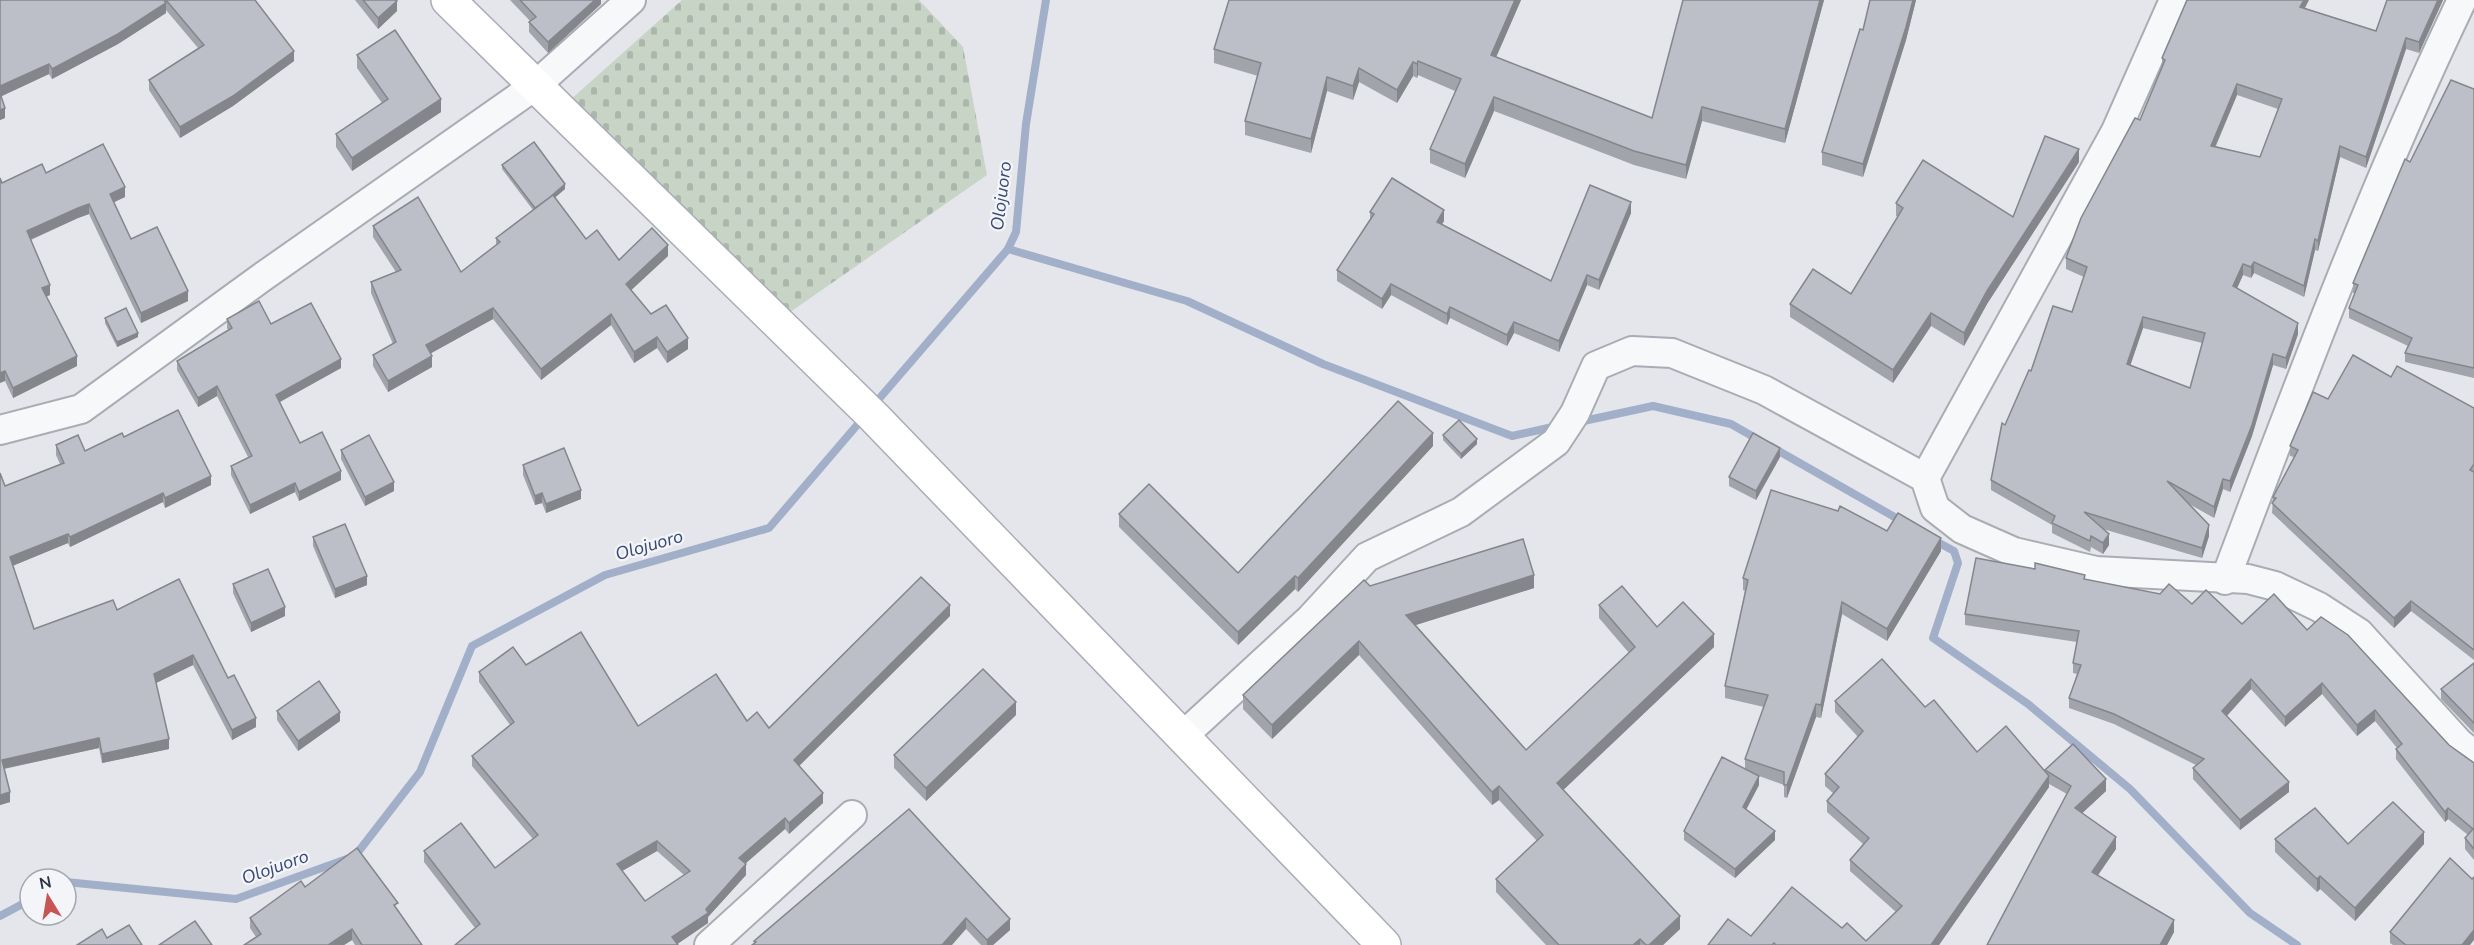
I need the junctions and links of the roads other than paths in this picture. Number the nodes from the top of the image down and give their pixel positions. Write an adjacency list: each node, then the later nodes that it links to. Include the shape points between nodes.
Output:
1 (448, 0): 5 (street)
2 (631, 0): 5 (street)
3 (2174, 0): 7 (street, via 2116,131)
4 (2462, 0): 8 (street, via 2386,169)
5 (536, 86): 6 (street, via 81,409); 9 (street, via 874,417)
6 (0, 430)
7 (1925, 478): 8 (street, via 1935,508 1962,529 2014,552 2096,571); 9 (street, via 1764,390 1672,353 1632,351 1596,366 1575,413 1556,442 1461,512 1367,557 1310,619)
8 (2225, 580): 10 (street, via 2248,579 2275,586 2319,607 2359,633)
9 (1184, 735): 13 (street)
10 (2474, 755)
11 (852, 814): 12 (street)
12 (709, 945)
13 (1384, 945)

